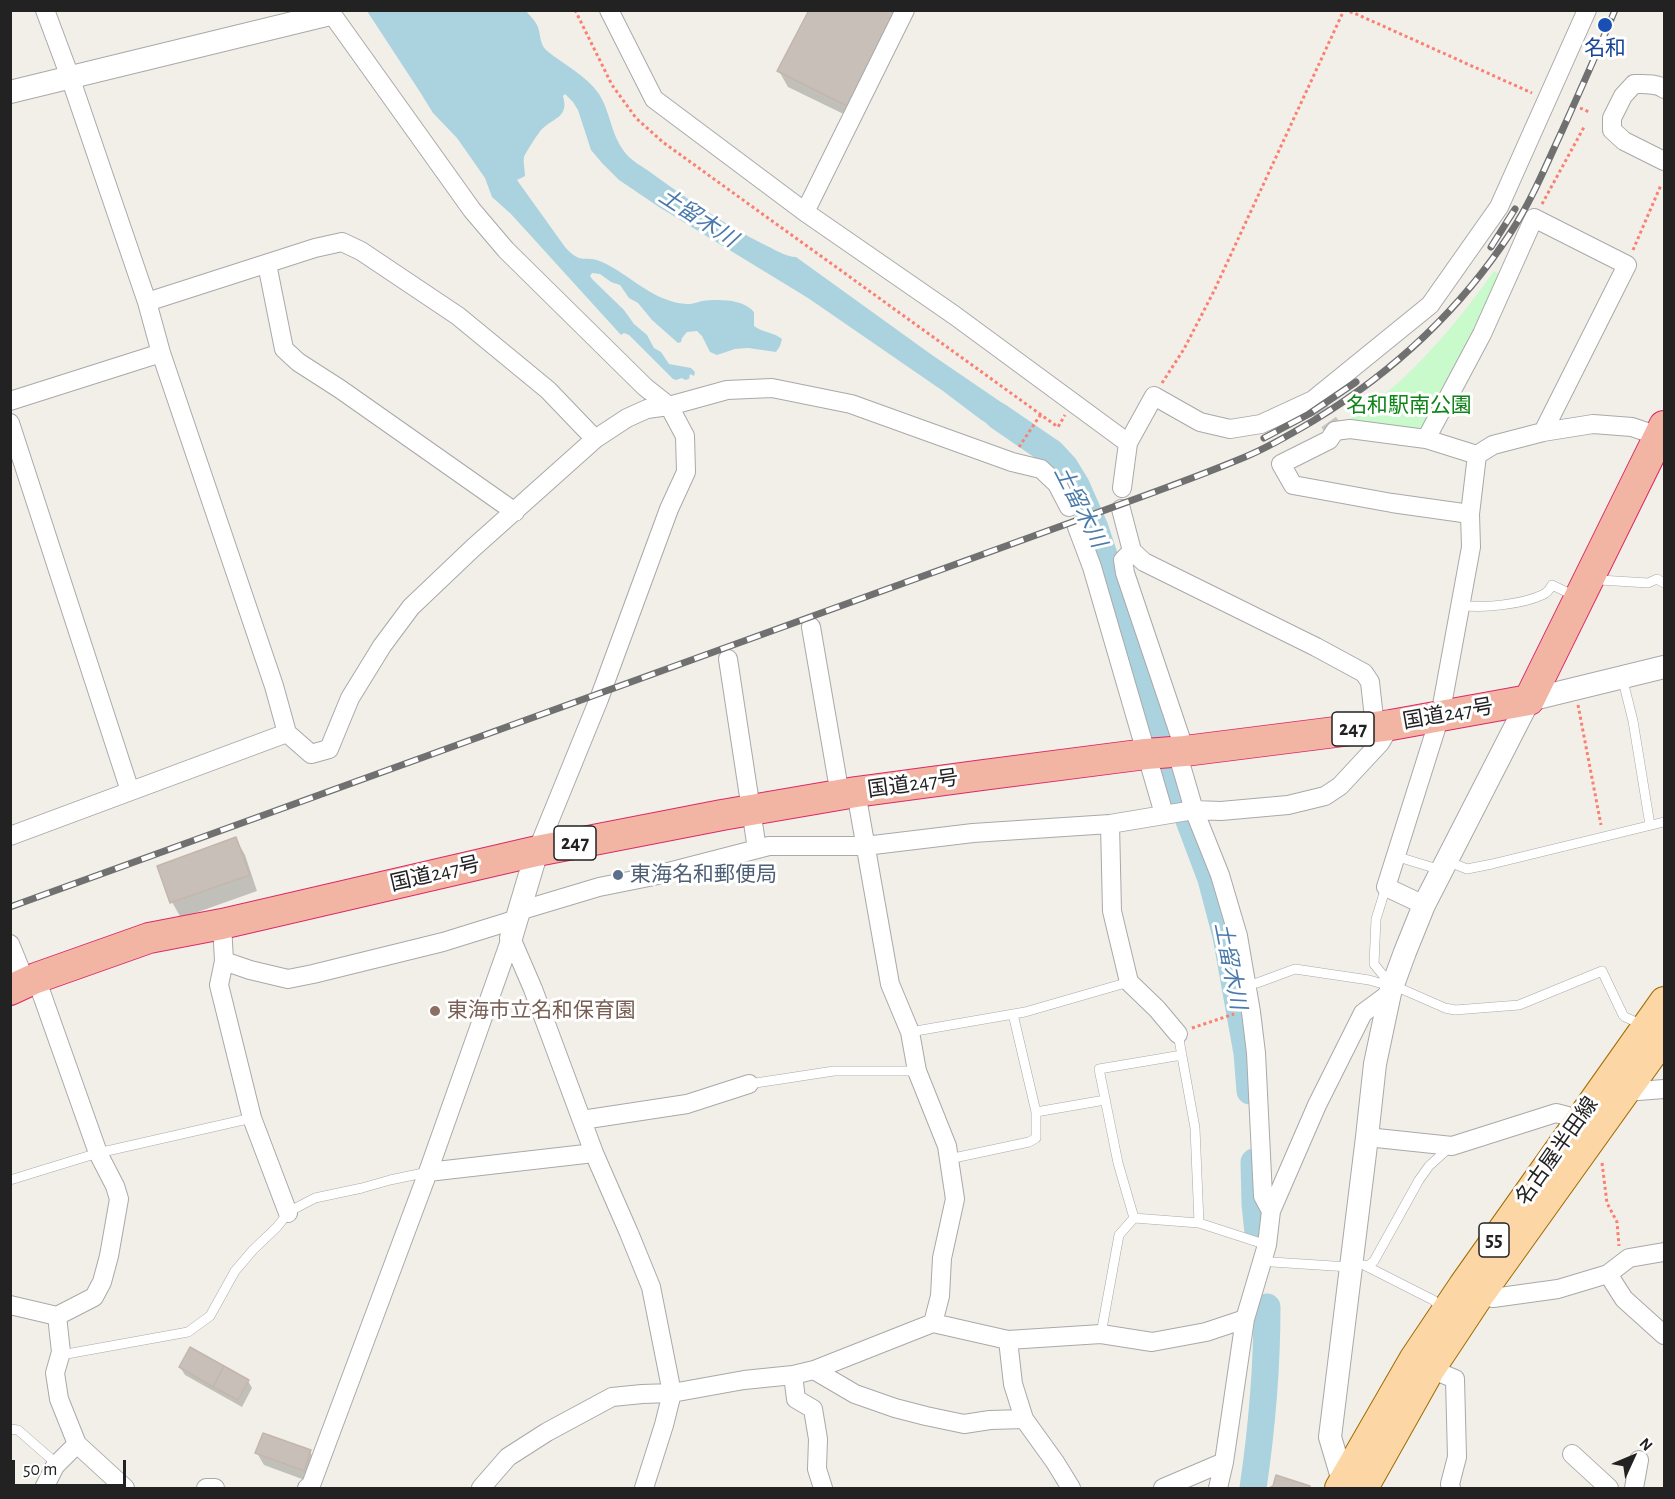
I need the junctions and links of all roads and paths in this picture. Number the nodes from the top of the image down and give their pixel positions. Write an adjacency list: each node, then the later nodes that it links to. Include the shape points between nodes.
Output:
1 (45, 10): 8 (street)
2 (575, 10): 26 (path, via 612,85 636,118 664,143)
3 (609, 10): 17 (street, via 654,99)
4 (906, 10): 17 (street)
5 (1344, 10): 11 (path); 23 (path, via 1214,291)
6 (1587, 10): 11 (street)
7 (329, 12): 8 (street); 25 (street, via 472,210 506,250)
8 (70, 76): 10 (street); 21 (street)
9 (1665, 89): 15 (street, via 1634,84 1611,118 1612,129 1624,141)
10 (10, 92)
11 (1548, 100): 23 (street, via 1499,207 1430,304 1313,400 1261,424 1230,429 1200,422)
12 (1580, 108): 13 (path)
13 (1588, 112)
14 (1584, 127): 18 (path)
15 (1665, 161)
16 (1661, 185): 20 (path)
17 (805, 212): 33 (street)
18 (1534, 218): 20 (street); 32 (street, via 1482,334)
19 (267, 264): 21 (street); 31 (street, via 342,242 361,251 458,316 548,390); 39 (street, via 284,350)
20 (1627, 265): 29 (street)
21 (147, 302): 22 (street)
22 (161, 353): 24 (street); 54 (street)
23 (1154, 396): 33 (street)
24 (10, 401)
25 (669, 406): 31 (street, via 647,409 627,418); 35 (street, via 728,390 772,388 851,404); 68 (street, via 685,436 686,472)
26 (1041, 414): 28 (path); 35 (path)
27 (10, 423): 56 (street)
28 (1058, 427)
29 (1543, 432): 30 (street, via 1593,424); 34 (street, via 1493,445)
30 (1663, 433): 44 (highway)
31 (596, 439): 39 (street)
32 (1426, 439): 34 (street); 40 (street, via 1350,429 1335,431 1329,440 1281,464 1293,485)
33 (1128, 443): 36 (street)
34 (1477, 455): 40 (street)
35 (1012, 462): 37 (street, via 1041,469 1057,484)
36 (1122, 488)
37 (1069, 507)
38 (1121, 509): 42 (street)
39 (515, 512): 54 (street, via 411,607 350,698 329,749 311,754)
40 (1470, 514): 45 (street, via 1471,547)
41 (1077, 527): 55 (street)
42 (1132, 551): 53 (street, via 1144,562 1364,673); 55 (street, via 1123,560 1125,573)
43 (1665, 583): 44 (lane, via 1657,579 1648,583 1600,580)
44 (1585, 586): 45 (lane, via 1552,585 1544,595 1510,604); 51 (highway)
45 (1461, 605): 52 (street)
46 (811, 627): 57 (street)
47 (728, 659): 58 (street)
48 (1665, 667): 49 (street)
49 (1622, 677): 50 (street); 63 (lane)
50 (1575, 688): 51 (street); 65 (path)
51 (1528, 700): 52 (highway, 国道247号 / 247); 70 (street)
52 (1440, 716): 53 (highway, 国道247号 / 247); 69 (street)
53 (1383, 726): 55 (highway, 国道247号 / 247); 59 (street, via 1380,743 1340,786 1325,796 1288,805)
54 (287, 733): 56 (street)
55 (1165, 752): 57 (highway, 国道247号 / 247); 59 (street); 60 (street)
56 (130, 791): 64 (street)
57 (848, 794): 58 (highway, 国道247号 / 247); 66 (street)
58 (751, 810): 67 (street); 68 (highway, 国道247号 / 247)
59 (1194, 810): 60 (street); 79 (street, via 1220,875 1238,936)
60 (1167, 814): 62 (street)
61 (1665, 822): 63 (lane)
62 (1110, 824): 66 (street, via 973,833); 77 (street, via 1112,911)
63 (1650, 825): 65 (lane)
64 (10, 836)
65 (1603, 837): 70 (lane, via 1467,869)
66 (865, 846): 67 (street); 85 (street, via 890,984)
67 (757, 849): 73 (street, via 599,887)
68 (537, 851): 73 (street); 74 (highway, 国道247号 / 247)
69 (1395, 856): 70 (lane); 71 (street)
70 (1444, 867): 72 (street)
71 (1386, 887): 72 (street); 80 (lane, via 1376,919 1374,964)
72 (1424, 905): 80 (street)
73 (516, 923): 76 (street, via 288,979); 97 (street, via 533,989); 104 (street)
74 (222, 924): 76 (street); 78 (highway, 国道247号 / 247, via 149,938)
75 (10, 944): 78 (street)
76 (224, 961): 95 (street, via 219,985)
77 (1129, 982): 82 (lane); 86 (street)
78 (24, 984): 101 (street)
79 (1246, 984): 80 (lane, via 1295,969 1369,980); 106 (street, via 1256,1053 1263,1196)
80 (1391, 990): 84 (lane, via 1404,990 1445,1008 1464,1010 1519,1005 1602,971 1623,1015); 98 (street, via 1375,1064); 106 (street, via 1363,1013 1317,1104)
81 (1665, 1001): 96 (main road, 名古屋半田線 / 55)
82 (1013, 1014): 85 (lane); 94 (lane)
83 (1231, 1014): 86 (path)
84 (1634, 1021)
85 (910, 1032): 89 (street)
86 (1178, 1034): 88 (lane)
87 (1665, 1038): 92 (main road, 名古屋半田線 / 55)
88 (1182, 1055): 93 (lane, via 1099,1069); 109 (lane, via 1195,1128)
89 (917, 1071): 90 (lane, via 834,1071); 102 (street)
90 (749, 1084): 97 (street, via 687,1104)
91 (1665, 1089): 92 (street)
92 (1625, 1092): 96 (street); 115 (main road, 名古屋半田線 / 55)
93 (1105, 1100): 94 (lane); 108 (lane)
94 (1036, 1112): 102 (lane, via 1036,1138 1029,1142)
95 (252, 1118): 101 (lane); 107 (street)
96 (1579, 1119): 99 (street, via 1556,1113); 117 (main road, 名古屋半田線 / 55)
97 (582, 1120): 100 (street)
98 (1368, 1137): 99 (street); 113 (street)
99 (1452, 1146): 113 (lane, via 1419,1180 1374,1261)
100 (594, 1153): 104 (street); 128 (street, via 651,1287)
101 (98, 1154): 105 (lane); 118 (street, via 119,1198 109,1256 94,1297)
102 (949, 1159): 120 (street, via 955,1199)
103 (1602, 1163): 112 (path, via 1607,1203 1617,1222)
104 (428, 1172): 107 (lane, via 315,1198); 142 (street)
105 (10, 1180)
106 (1271, 1211): 110 (street)
107 (288, 1213): 124 (lane, via 235,1271 210,1316 194,1329)
108 (1134, 1218): 109 (lane); 121 (lane, via 1119,1235)
109 (1199, 1223): 110 (lane)
110 (1265, 1252): 113 (lane, via 1272,1262); 119 (street)
111 (1665, 1252): 112 (street)
112 (1624, 1262): 114 (street)
113 (1357, 1266): 117 (lane, via 1433,1300); 137 (street, via 1330,1437)
114 (1608, 1274): 115 (street, via 1558,1289 1493,1298); 122 (street, via 1624,1299)
115 (1480, 1295): 125 (main road, 名古屋半田線 / 55)
116 (10, 1305): 118 (street)
117 (1446, 1310): 137 (main road, 名古屋半田線 / 55, via 1414,1358)
118 (57, 1316): 124 (street)
119 (1245, 1319): 121 (street, via 1206,1332 1152,1342); 134 (street)
120 (933, 1323): 123 (street); 126 (street)
121 (1101, 1334): 123 (street)
122 (1665, 1335)
123 (1008, 1340): 129 (street, via 1013,1384)
124 (61, 1355): 131 (street, via 55,1373 59,1399)
125 (1431, 1369): 137 (main road, 名古屋半田線 / 55); 149 (street, via 1455,1379 1457,1457)
126 (814, 1370): 127 (street); 129 (street, via 855,1394 916,1413 964,1424)
127 (793, 1375): 128 (street); 145 (street, via 796,1399 813,1409 817,1469)
128 (672, 1393): 136 (street); 143 (street, via 612,1397 508,1457)
129 (1024, 1419): 146 (street)
130 (10, 1428): 135 (lane, via 18,1430)
131 (77, 1444): 135 (street); 138 (street)
132 (1572, 1454): 150 (street)
133 (1639, 1460): 151 (street)
134 (1224, 1462): 147 (street); 148 (street)
135 (57, 1464): 139 (street)
136 (647, 1481): 144 (street)
137 (1349, 1486)
138 (121, 1487)
139 (44, 1488)
140 (206, 1488): 141 (street)
141 (216, 1488)
142 (307, 1488)
143 (481, 1488)
144 (634, 1488)
145 (823, 1488)
146 (1071, 1488)
147 (1163, 1488)
148 (1218, 1488)
149 (1451, 1488)
150 (1609, 1488)
151 (1634, 1488)

